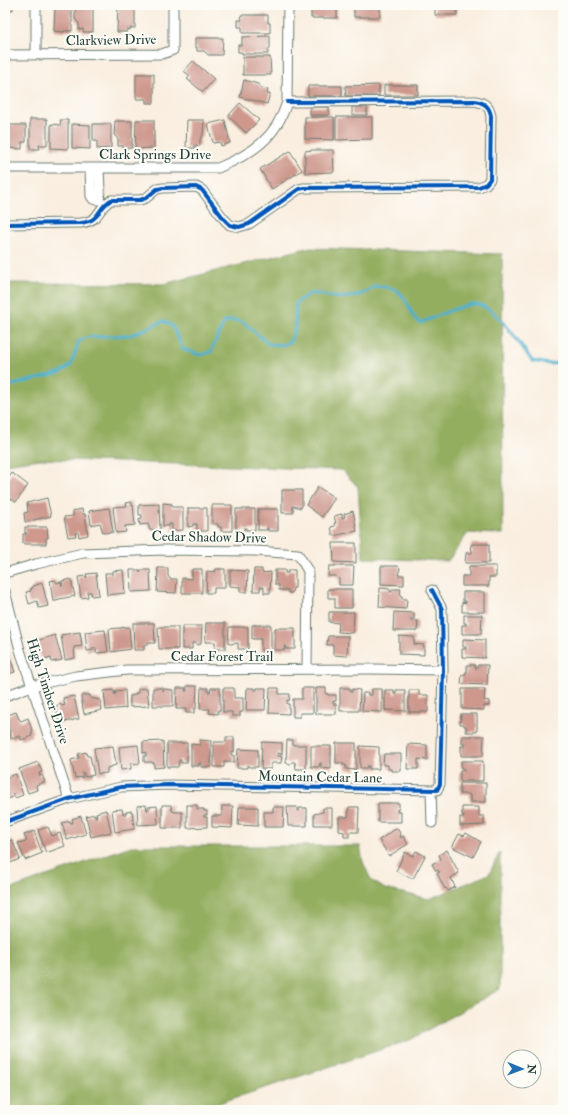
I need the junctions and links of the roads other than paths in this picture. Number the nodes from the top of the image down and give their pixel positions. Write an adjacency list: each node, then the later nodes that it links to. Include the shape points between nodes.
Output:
1 (36, 5): 4 (street)
2 (173, 5): 4 (street, Clarkview Drive, via 173,50 162,54)
3 (288, 5): 6 (street, Clark Springs Drive)
4 (36, 54): 5 (street, Clarkview Drive)
5 (5, 55)
6 (287, 102): 8 (street, Clark Springs Drive, via 284,114 260,146 218,168); 9 (street, via 484,103 490,109 491,116 490,179 479,187 304,188 249,224 239,227 230,225 202,190 196,187 157,189 140,200 110,200)
7 (5, 168): 8 (street, Clark Springs Drive)
8 (95, 168): 9 (street, via 91,196)
9 (102, 203): 10 (street, via 96,217 90,222)
10 (5, 224)
11 (5, 573): 14 (street, Cedar Shadow Drive, via 83,553 255,550 298,554 308,570)
12 (432, 590): 15 (street, via 442,609)
13 (5, 591): 16 (street, High Timber Drive)
14 (307, 669): 15 (street, Cedar Forest Trail); 16 (street, Cedar Forest Trail, via 127,670 76,676)
15 (443, 670): 18 (street, via 440,784 437,790)
16 (32, 686): 17 (street, Cedar Forest Trail); 19 (street, High Timber Drive)
17 (5, 696)
18 (430, 790): 19 (street, Mountain Cedar Lane, via 168,785 120,787); 21 (street)
19 (69, 799): 20 (street, Mountain Cedar Lane)
20 (5, 822)
21 (432, 823)

